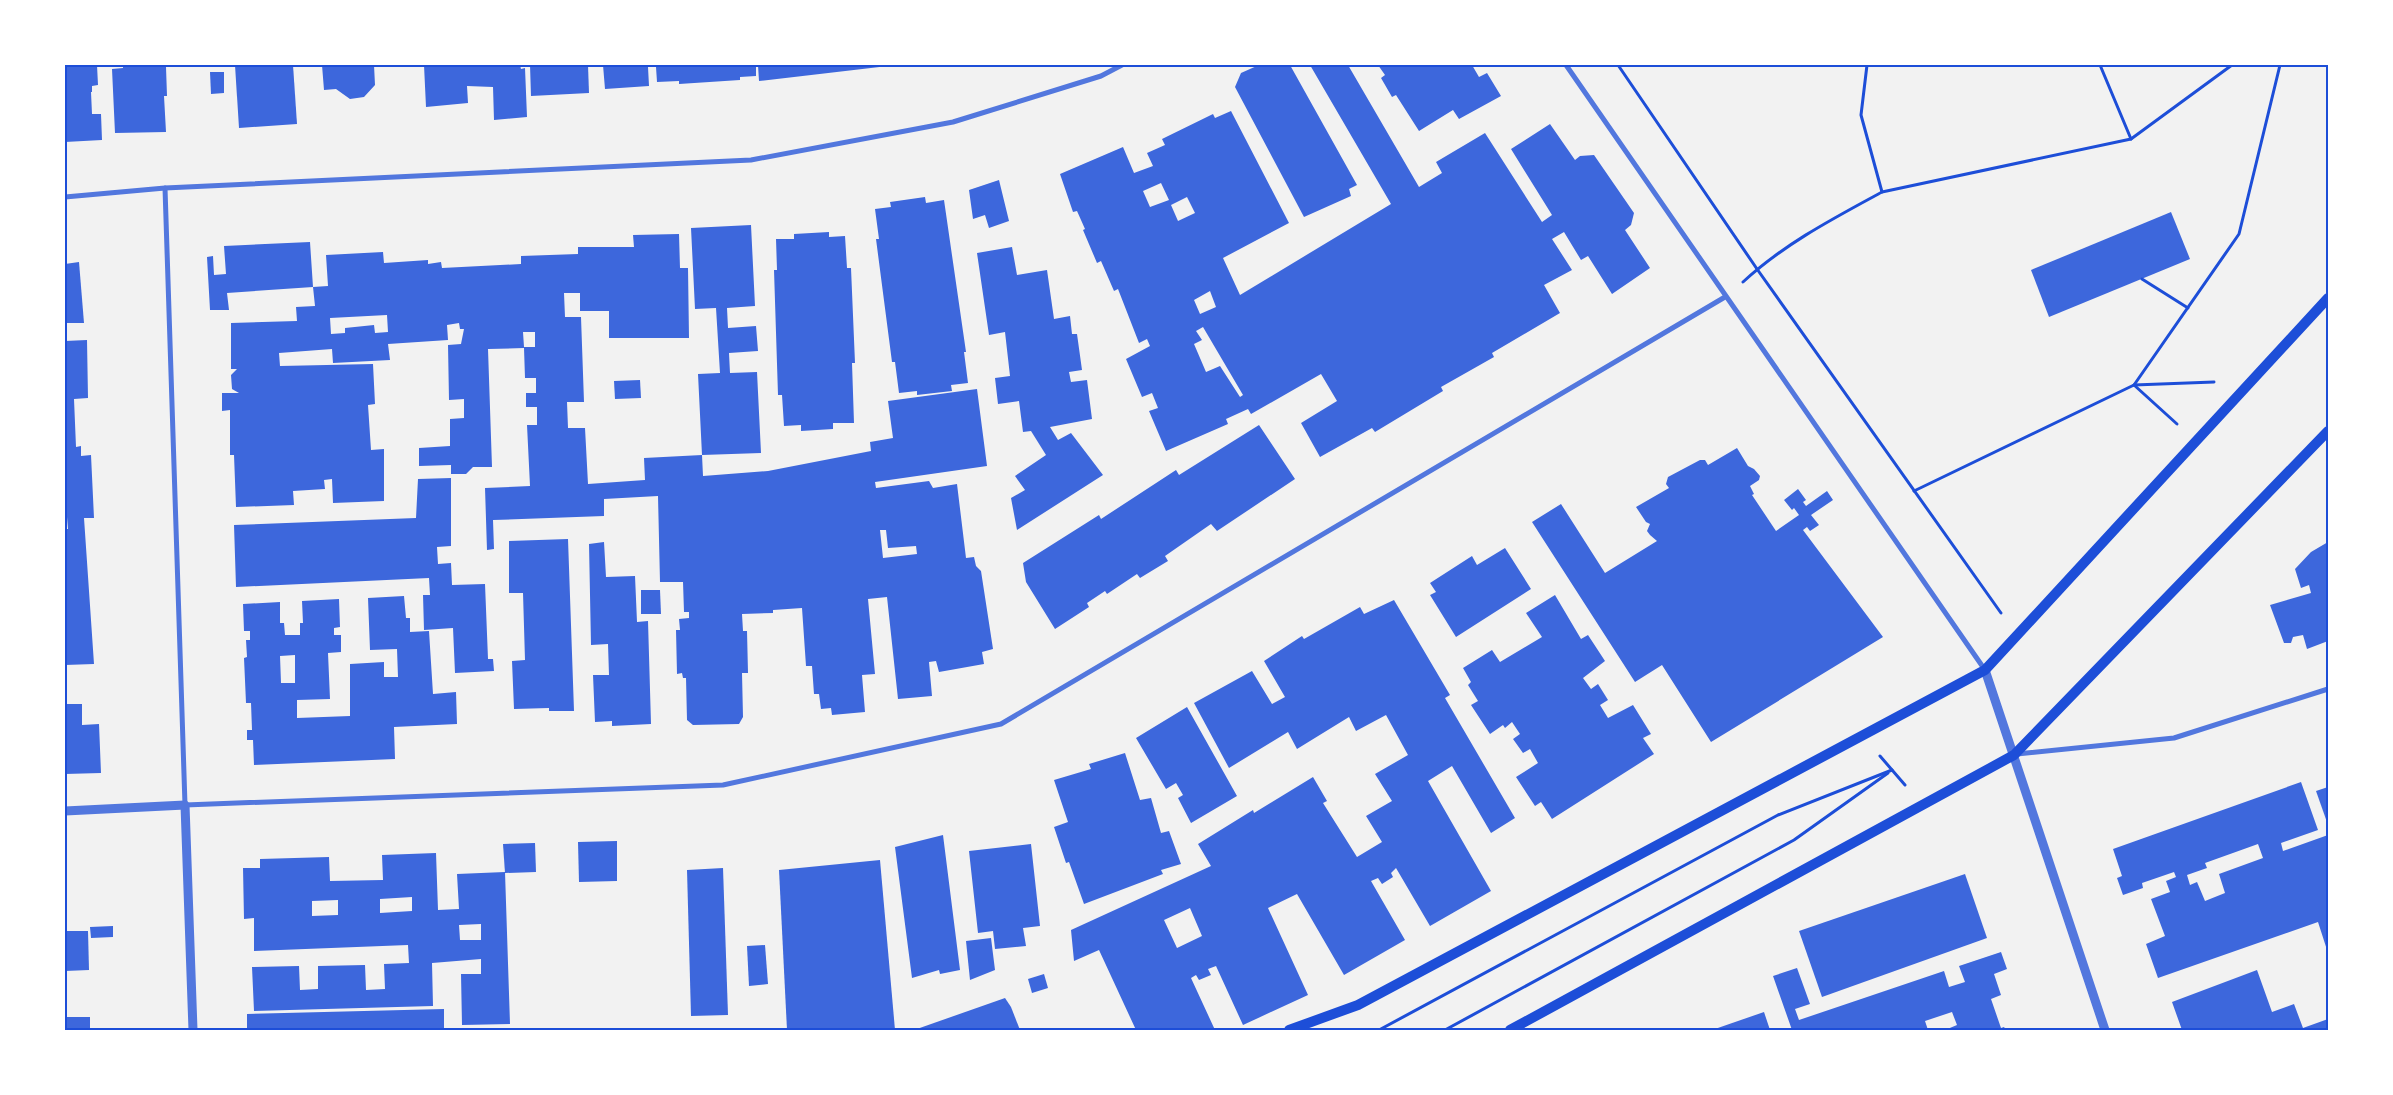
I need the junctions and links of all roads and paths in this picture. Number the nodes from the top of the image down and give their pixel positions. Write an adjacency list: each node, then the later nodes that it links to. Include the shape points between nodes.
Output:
1 (1122, 65): 9 (street, via 1101,76 953,122 751,160)
2 (1566, 65): 14 (street)
3 (1618, 65): 21 (path)
4 (1867, 65): 10 (path, via 1861,115)
5 (2100, 65): 8 (path)
6 (2232, 65): 8 (path)
7 (2280, 65): 16 (path, via 2239,234)
8 (2131, 139): 10 (path)
9 (165, 188): 11 (street); 26 (street)
10 (1882, 192): 12 (path, via 1815,228)
11 (65, 197)
12 (1766, 262)
13 (2142, 279): 16 (path)
14 (1726, 297): 23 (street); 26 (street, via 1001,724 723,785)
15 (2328, 298): 23 (main road)
16 (2188, 308): 18 (path)
17 (2220, 381): 18 (path)
18 (2134, 385): 19 (path); 21 (path)
19 (2170, 418)
20 (2328, 431): 25 (main road)
21 (1914, 491): 22 (path)
22 (2007, 621)
23 (1985, 670): 25 (street); 29 (main road, via 1358,1004)
24 (2328, 690): 25 (street, via 2174,738)
25 (2014, 754): 32 (main road); 33 (street)
26 (185, 805): 27 (street); 28 (street)
27 (65, 811)
28 (193, 1030)
29 (1289, 1030)
30 (1379, 1030): 31 (path, via 1778,815 1892,770 1794,840)
31 (1445, 1030)
32 (1510, 1030)
33 (2106, 1030)

